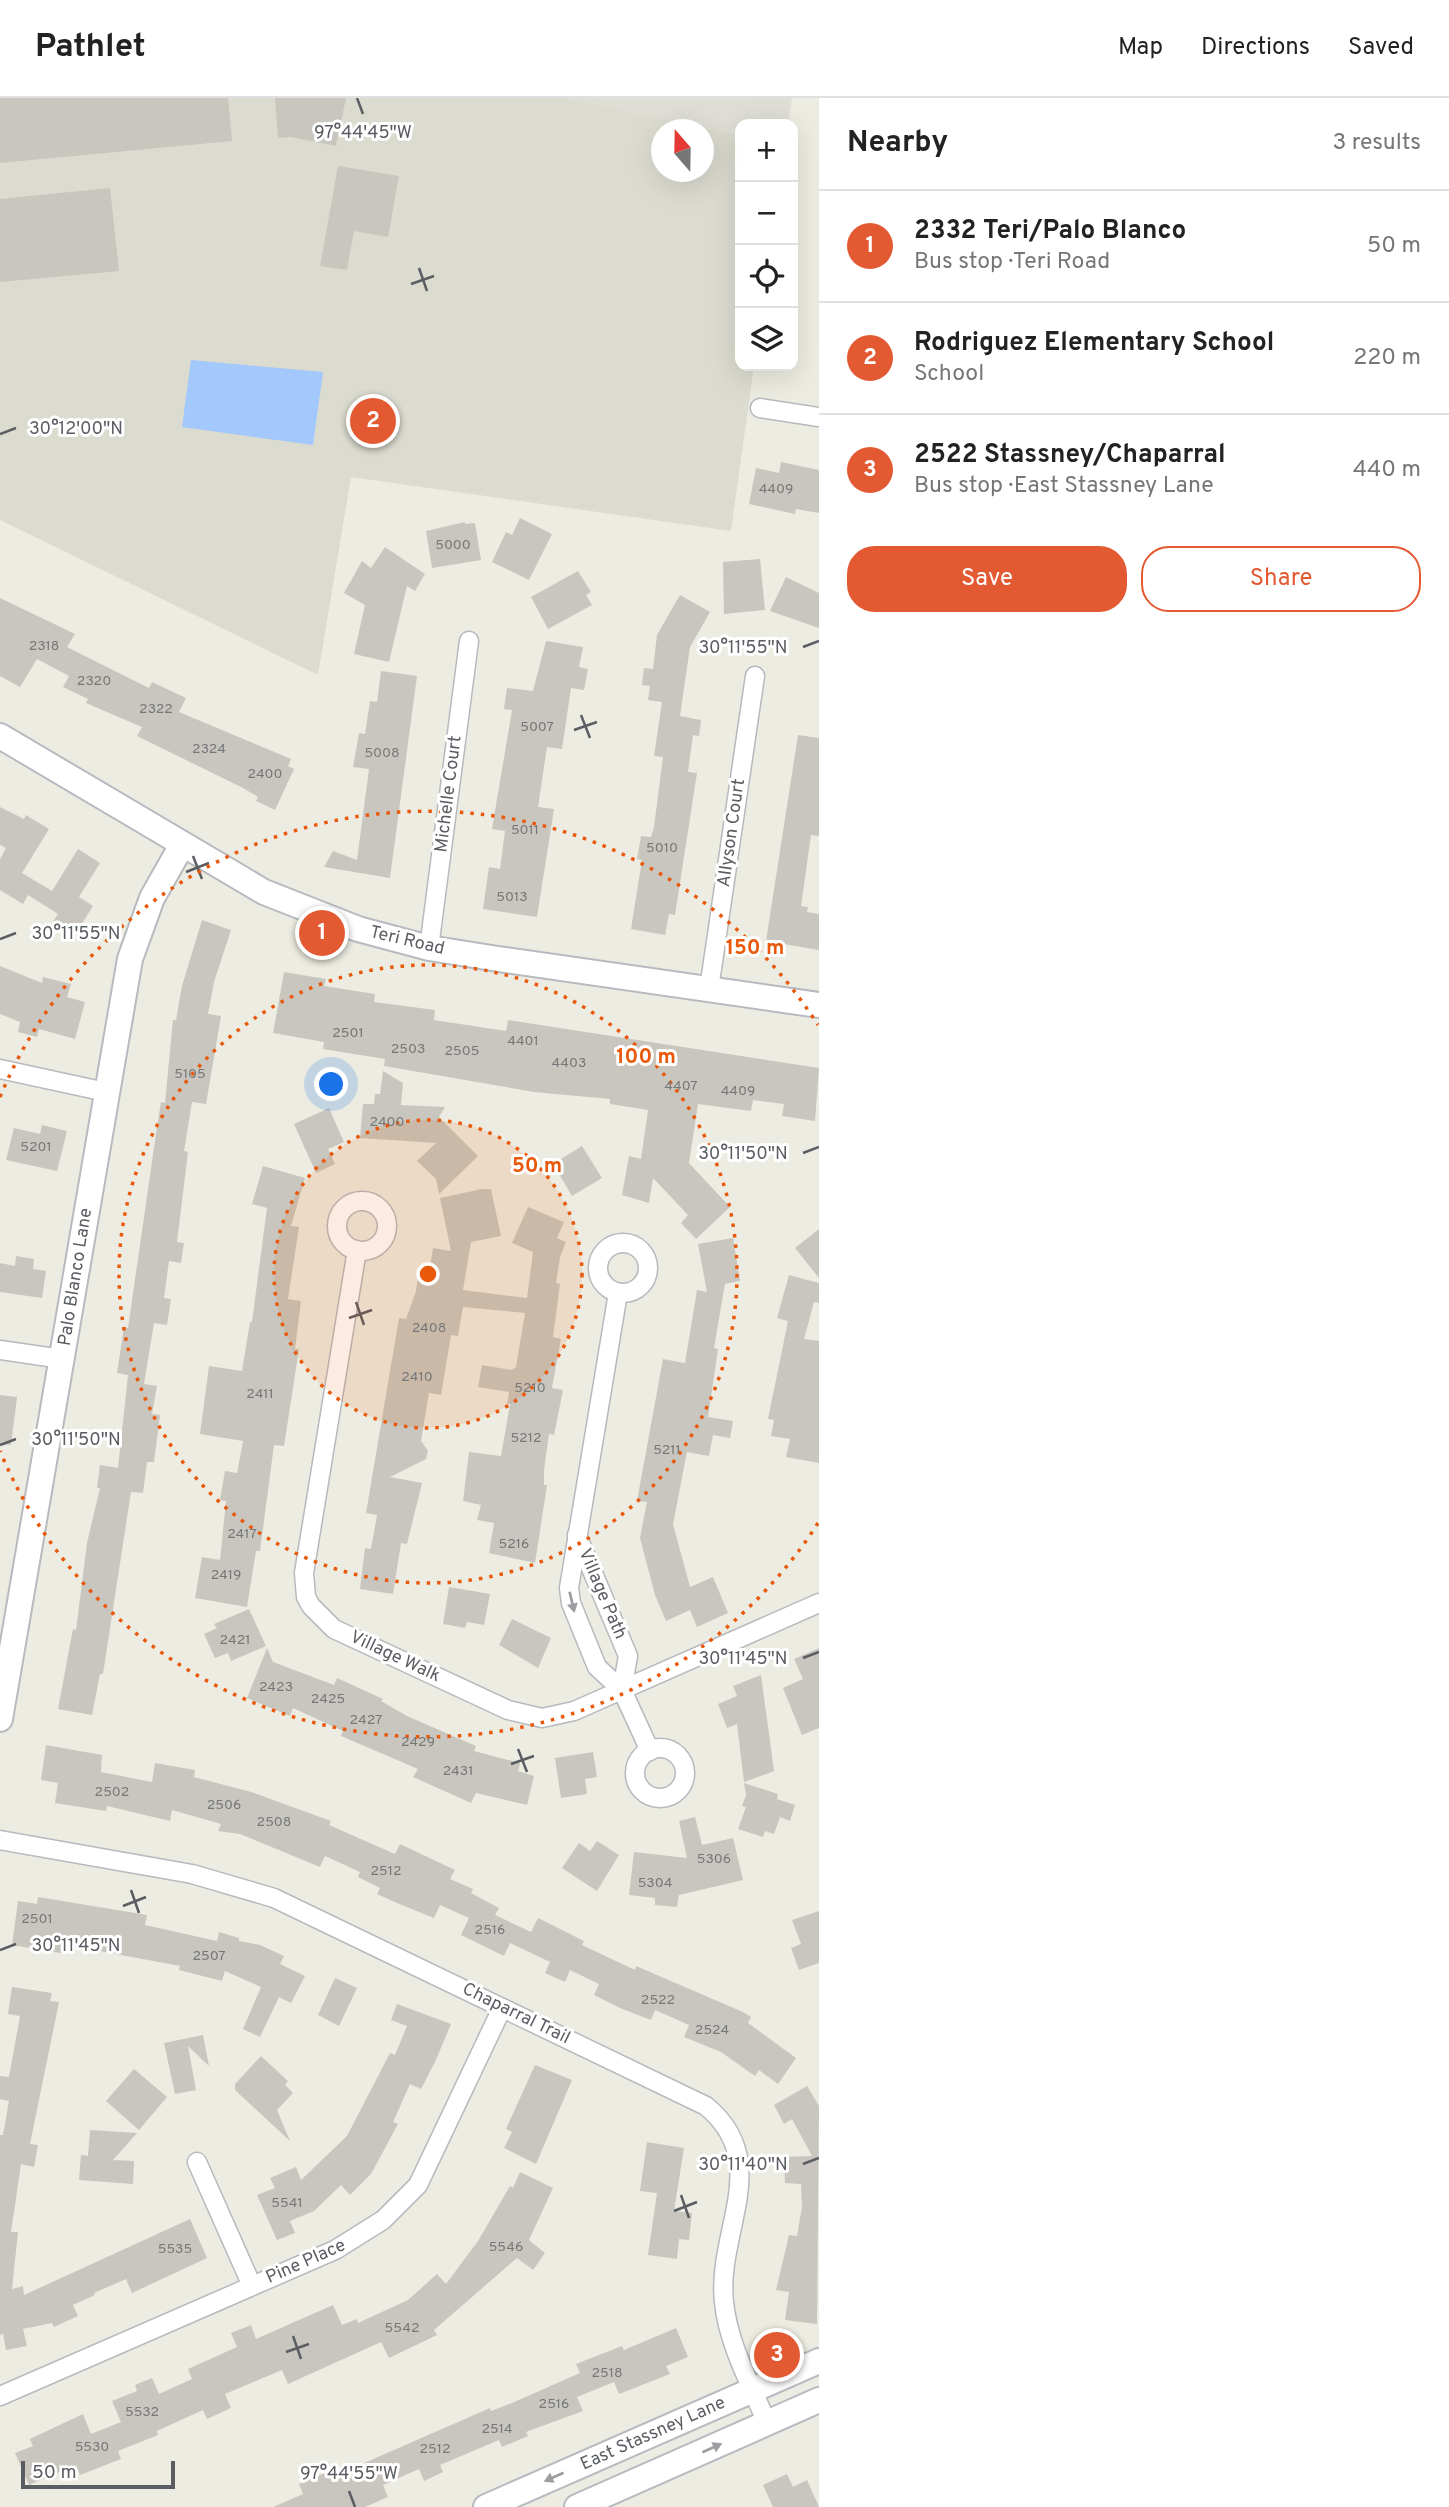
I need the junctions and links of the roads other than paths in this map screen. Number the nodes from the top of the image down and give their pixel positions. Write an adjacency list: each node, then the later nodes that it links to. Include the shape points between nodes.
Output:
1 (760, 408): 2 (street)
2 (819, 417)
3 (469, 641): 7 (street, Michelle Court)
4 (755, 676): 8 (street, Allyson Court)
5 (0, 736): 6 (street, Teri Road)
6 (182, 845): 7 (street, Teri Road, via 295,906 358,929); 11 (street, Palo Blanco Lane, via 140,927 130,959)
7 (429, 947): 8 (street, Teri Road)
8 (709, 989): 9 (street, Teri Road)
9 (819, 1005)
10 (0, 1069): 11 (street)
11 (106, 1092): 15 (street, Palo Blanco Lane)
12 (357, 1250): 19 (street, Village Walk, via 305,1564 304,1583 311,1606 334,1629 524,1716 556,1716)
13 (618, 1293): 16 (street)
14 (0, 1350): 15 (street)
15 (62, 1359): 18 (street, Palo Blanco Lane)
16 (577, 1535): 19 (street, Village Path, via 628,1656); 19 (street, Village Path, one-way to 19, via 571,1604 597,1667)
17 (819, 1603): 19 (street, Village Walk)
18 (8, 1632): 20 (street, Palo Blanco Lane)
19 (622, 1690): 21 (street)
20 (0, 1719)
21 (650, 1751)
22 (0, 1840): 23 (street, Chaparral Trail, via 233,1883 274,1898)
23 (502, 2008): 25 (street, Pine Place, via 418,2185 401,2204 335,2250); 27 (street, Chaparral Trail, via 696,2100 724,2124 736,2145 740,2169 723,2298 730,2333)
24 (197, 2162): 25 (street)
25 (252, 2286): 28 (street, Pine Place)
26 (819, 2361): 27 (street, East Stassney Lane)
27 (753, 2390): 30 (street, Chaparral Trail); 31 (street, East Stassney Lane, one-way to 31)
28 (0, 2396)
29 (819, 2400): 30 (street, East Stassney Lane)
30 (767, 2423): 32 (street, East Stassney Lane, one-way to 30)
31 (486, 2507)
32 (577, 2507)

